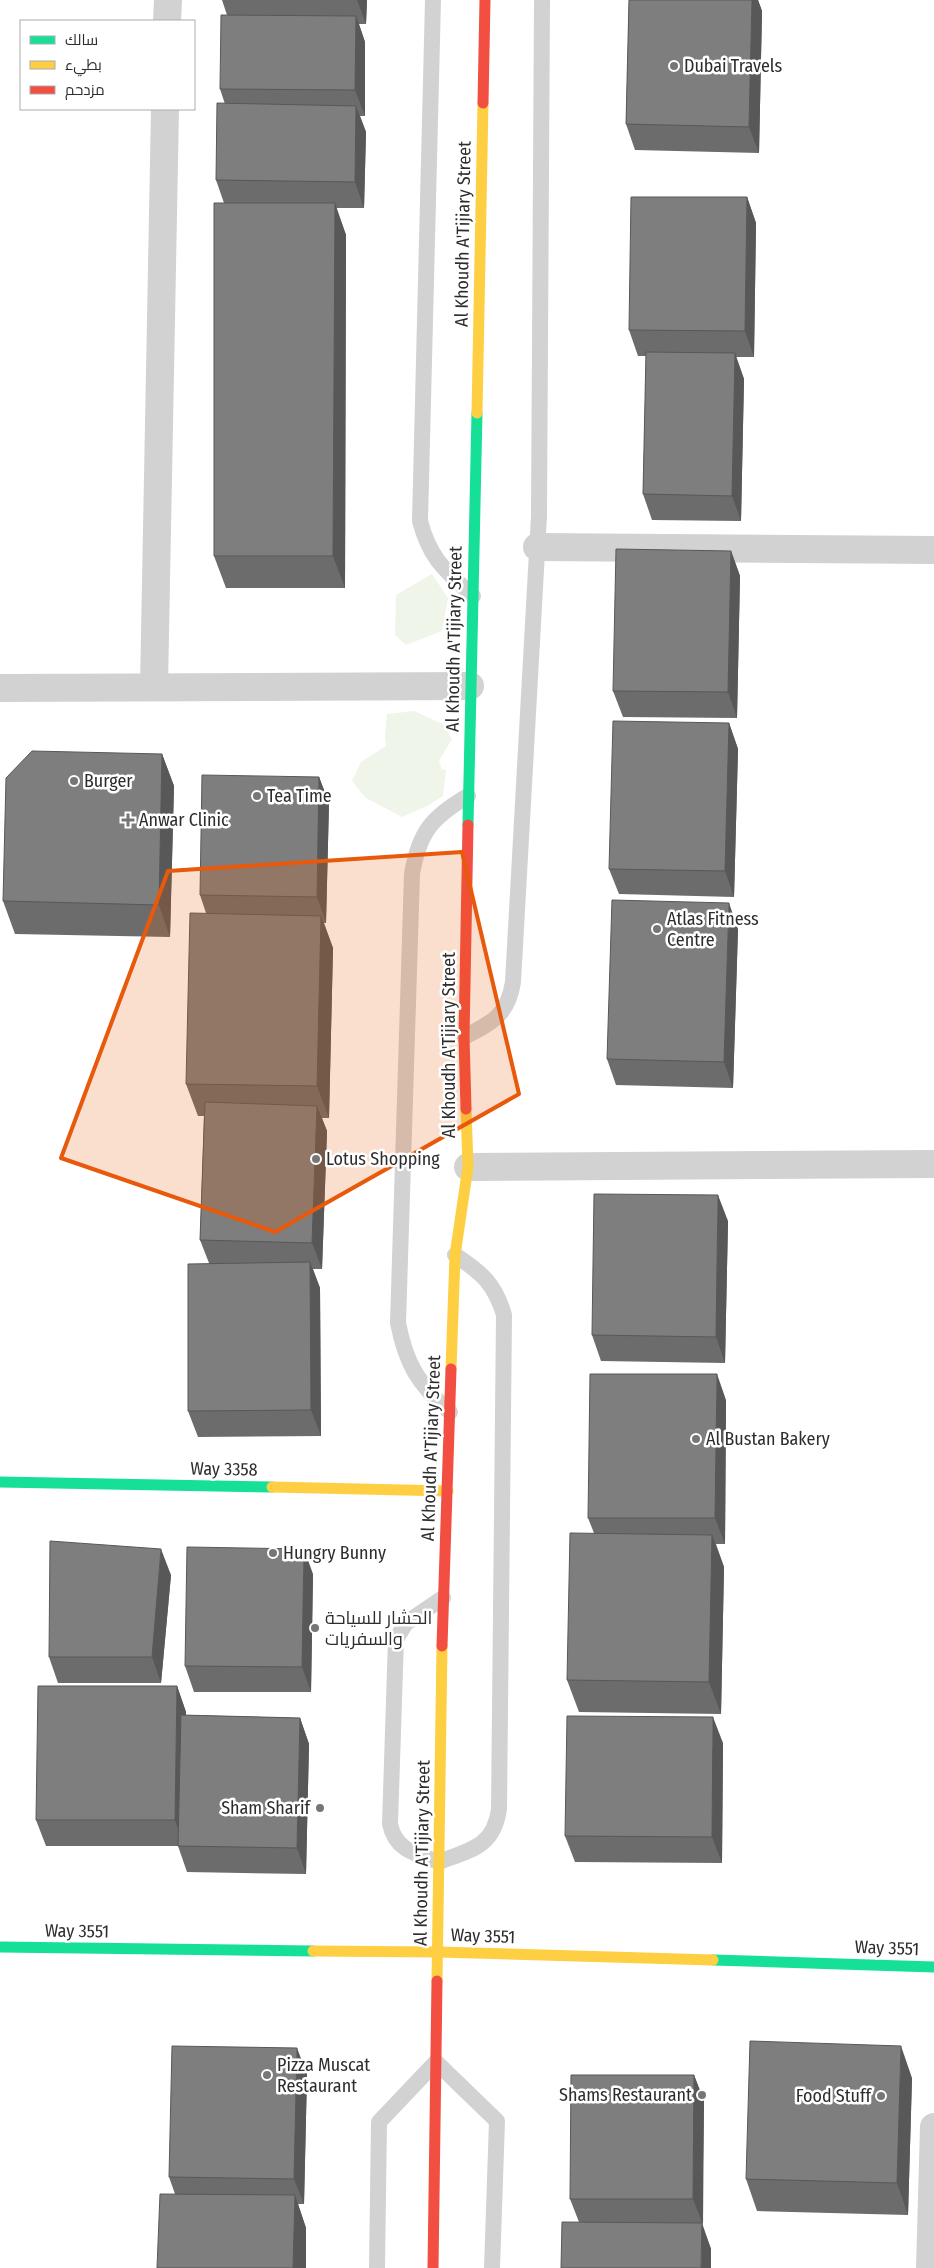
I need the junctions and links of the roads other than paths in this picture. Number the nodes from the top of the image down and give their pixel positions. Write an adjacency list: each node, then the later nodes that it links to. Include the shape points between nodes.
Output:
1 (168, 0): 5 (street)
2 (433, 0): 9 (lane, via 420,521 425,542 436,560)
3 (485, 0): 9 (street, Al Khoudh A'Tijiary Street)
4 (542, 0): 7 (lane)
5 (167, 20)
6 (165, 110): 11 (street)
7 (538, 548): 8 (street); 14 (lane, via 511,997 494,1021)
8 (934, 550)
9 (472, 596): 10 (street, Al Khoudh A'Tijiary Street)
10 (470, 686): 11 (street); 13 (street, Al Khoudh A'Tijiary Street)
11 (154, 687): 12 (street)
12 (0, 688)
13 (468, 796): 14 (street, Al Khoudh A'Tijiary Street); 18 (lane, via 446,808 428,827 416,849 412,874 398,1323 403,1349 413,1373 429,1394)
14 (464, 1037): 16 (street, Al Khoudh A'Tijiary Street)
15 (934, 1164): 16 (street)
16 (468, 1167): 17 (street, Al Khoudh A'Tijiary Street)
17 (455, 1255): 18 (street, Al Khoudh A'Tijiary Street); 22 (lane, via 489,1282 504,1315 499,1809 498,1823 491,1836 480,1845)
18 (450, 1412): 20 (street, Al Khoudh A'Tijiary Street)
19 (0, 1482): 20 (street, Way 3358)
20 (448, 1491): 21 (street, Al Khoudh A'Tijiary Street)
21 (443, 1598): 22 (street, Al Khoudh A'Tijiary Street); 22 (lane, via 406,1623 396,1639 390,1824 402,1848)
22 (439, 1862): 24 (street, Al Khoudh A'Tijiary Street)
23 (0, 1948): 24 (street, Way 3551)
24 (438, 1952): 25 (street, Way 3551); 26 (street, Al Khoudh A'Tijiary Street)
25 (934, 1967)
26 (436, 2062): 28 (lane, via 379,2122); 29 (street, Al Khoudh A'Tijiary Street); 30 (lane, via 497,2121)
27 (934, 2127): 31 (street)
28 (377, 2268)
29 (433, 2268)
30 (492, 2268)
31 (930, 2268)

